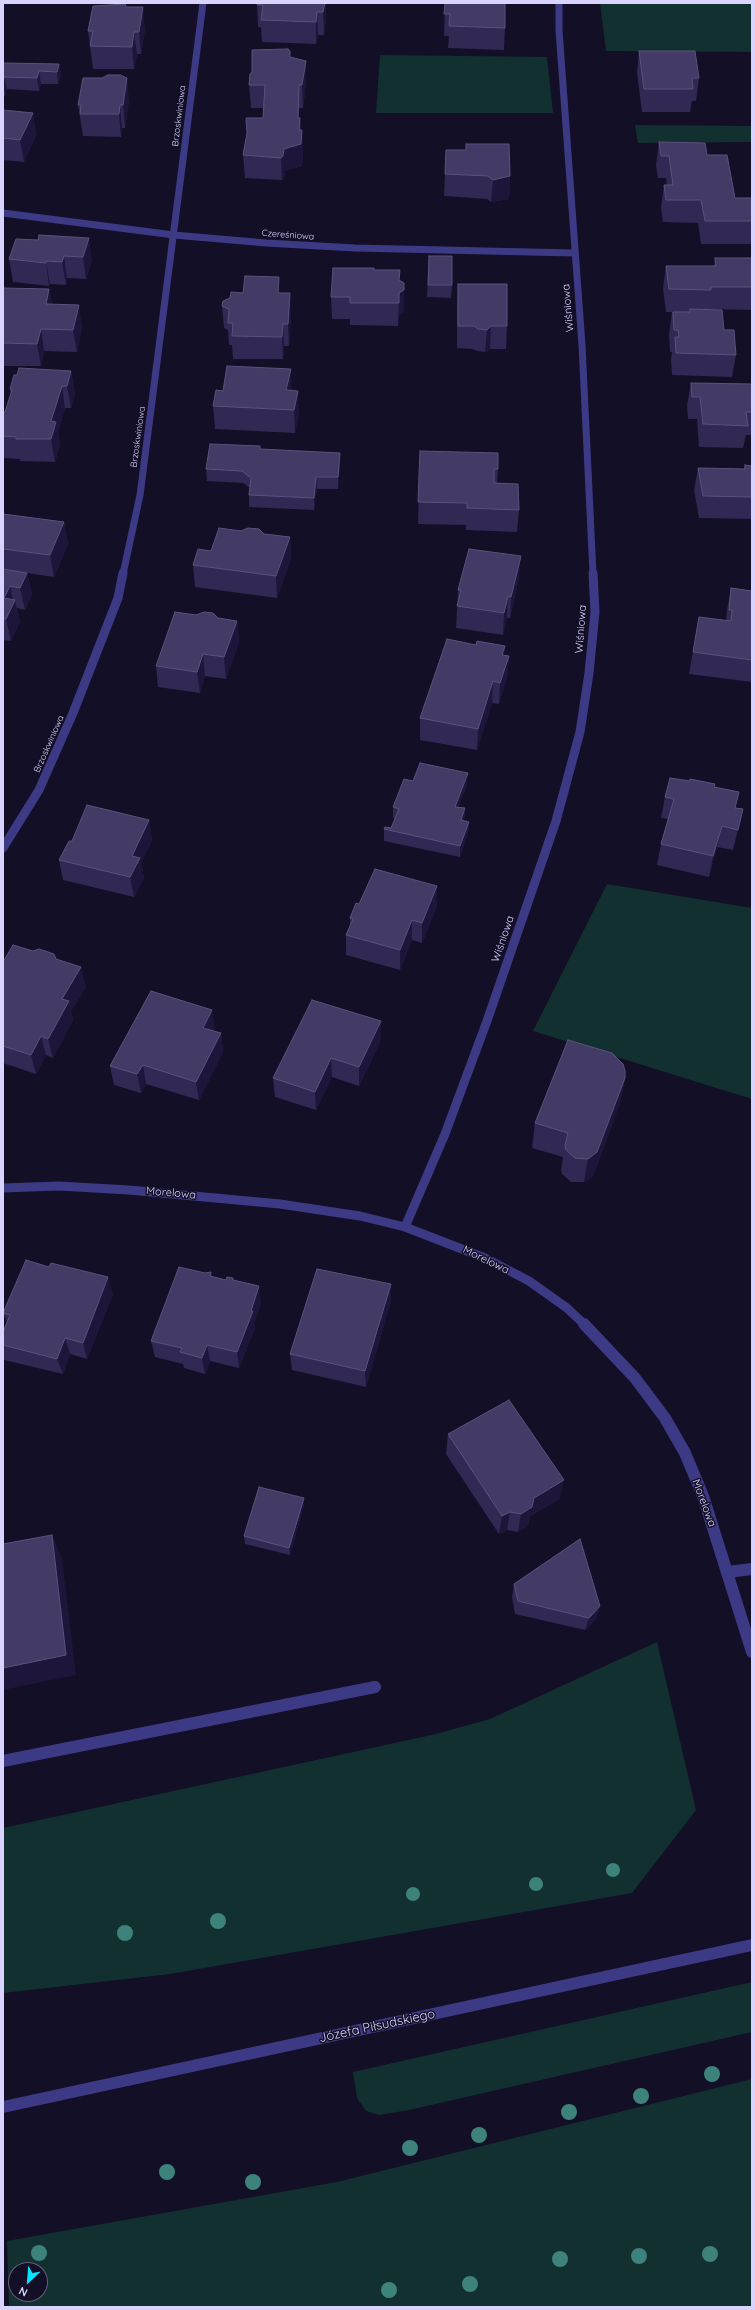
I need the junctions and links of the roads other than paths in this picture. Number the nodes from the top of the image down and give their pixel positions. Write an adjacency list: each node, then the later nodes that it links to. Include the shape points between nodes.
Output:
1 (203, 3): 4 (street, Brzoskwiniowa)
2 (559, 3): 5 (street, Wiśniowa)
3 (3, 213): 4 (street, Czereśniowa)
4 (174, 235): 5 (street, Czereśniowa, via 355,248); 6 (street, Brzoskwiniowa, via 140,495 118,598 39,790)
5 (574, 253): 8 (street, Wiśniowa, via 582,345 595,612 580,732 556,821 487,1022 445,1134)
6 (3, 848)
7 (3, 1188): 8 (street, Morelowa, via 92,1187 218,1197 315,1208)
8 (405, 1227): 10 (street, Morelowa, via 485,1258 529,1282 567,1308 604,1344 635,1378 665,1418 685,1453 703,1496)
9 (752, 1569): 10 (street)
10 (727, 1572): 11 (street, Morelowa)
11 (752, 1652)
12 (375, 1686): 13 (street)
13 (3, 1761)
14 (752, 1945): 15 (street, Józefa Piłsudskiego)
15 (3, 2107)

